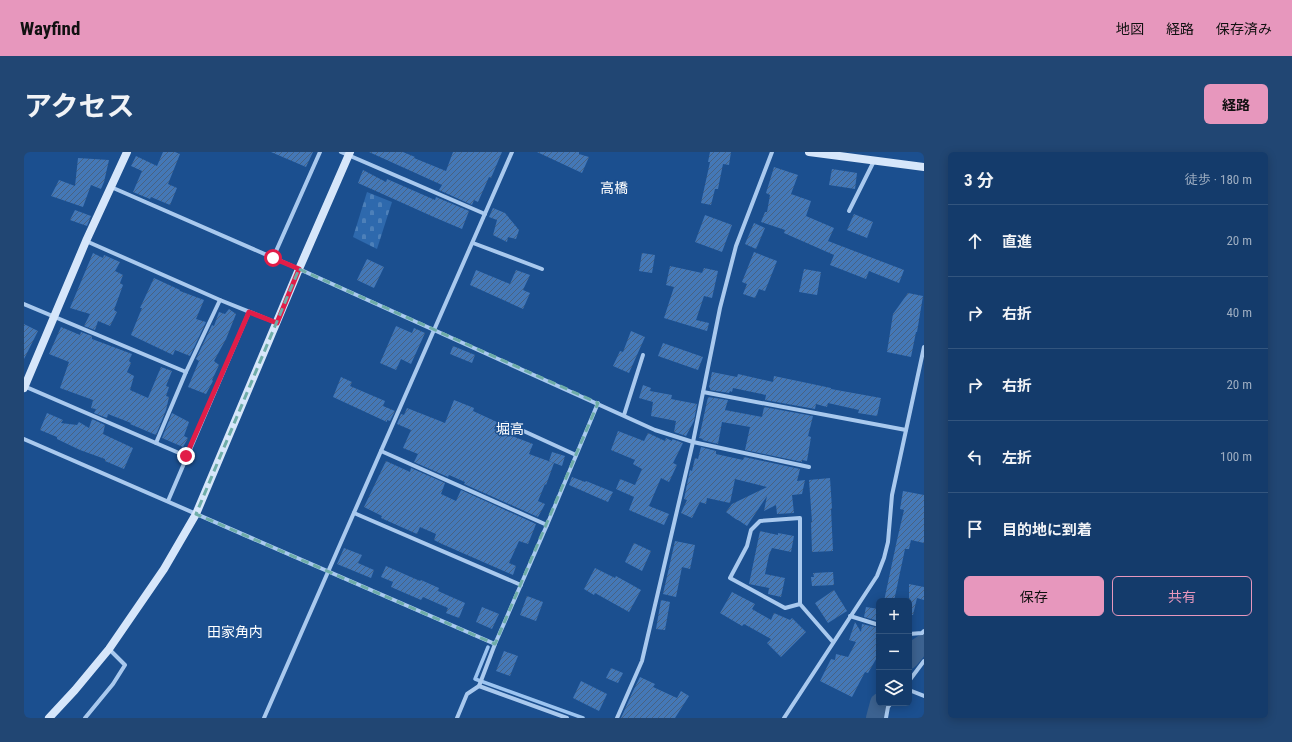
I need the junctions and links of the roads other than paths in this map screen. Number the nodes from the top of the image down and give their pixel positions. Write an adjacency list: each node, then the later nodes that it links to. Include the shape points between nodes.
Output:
1 (127, 152): 10 (street)
2 (320, 152): 15 (street)
3 (512, 152): 12 (street)
4 (772, 152): 28 (street, via 736,246)
5 (809, 152): 7 (street)
6 (347, 153): 12 (street); 16 (street)
7 (863, 155): 8 (street)
8 (874, 160): 9 (street); 11 (street)
9 (924, 167)
10 (111, 187): 13 (street); 15 (street)
11 (850, 211)
12 (485, 214): 14 (street)
13 (86, 241): 18 (street); 21 (street)
14 (473, 243): 17 (street); 23 (street)
15 (273, 258): 16 (street)
16 (299, 269): 22 (street); 23 (street)
17 (542, 269)
18 (220, 300): 20 (street); 26 (street)
19 (24, 304): 21 (street)
20 (249, 312): 22 (street); 38 (street)
21 (54, 317): 26 (street); 27 (street)
22 (277, 323): 42 (street)
23 (434, 331): 29 (street); 36 (street)
24 (924, 347): 32 (street)
25 (644, 355): 30 (street)
26 (186, 372): 35 (street)
27 (24, 387): 35 (street)
28 (703, 392): 32 (street); 34 (street)
29 (598, 403): 30 (street); 37 (street)
30 (624, 415): 34 (street, via 656,430)
31 (506, 423): 37 (street)
32 (906, 430): 47 (street, via 892,495 884,558 877,576)
33 (24, 439): 40 (street)
34 (692, 442): 39 (street); 65 (street, via 642,661)
35 (156, 443): 38 (street)
36 (381, 451): 41 (street); 43 (street)
37 (576, 455): 43 (street)
38 (186, 456): 40 (street)
39 (809, 467)
40 (168, 501): 42 (street)
41 (354, 513): 44 (street); 45 (street)
42 (196, 514): 44 (street); 53 (street, via 164,569)
43 (547, 525): 45 (street)
44 (328, 571): 52 (street); 62 (street)
45 (521, 585): 52 (street)
46 (800, 604): 46 (street, via 785,608 730,578 747,546 750,530 760,522 800,518); 51 (street)
47 (850, 616): 48 (street); 51 (street)
48 (876, 624)
49 (924, 631): 50 (street)
50 (912, 634)
51 (833, 642): 66 (street)
52 (495, 644): 56 (street)
53 (109, 649): 60 (street); 61 (street, via 125,665 113,684)
54 (924, 661): 55 (street)
55 (912, 677)
56 (479, 686): 63 (street, via 467,694); 64 (street)
57 (912, 691): 58 (street)
58 (924, 696)
59 (889, 706): 67 (street)
60 (49, 718)
61 (84, 718)
62 (264, 718)
63 (457, 718)
64 (567, 718)
65 (616, 718)
66 (784, 718)
67 (886, 718)

